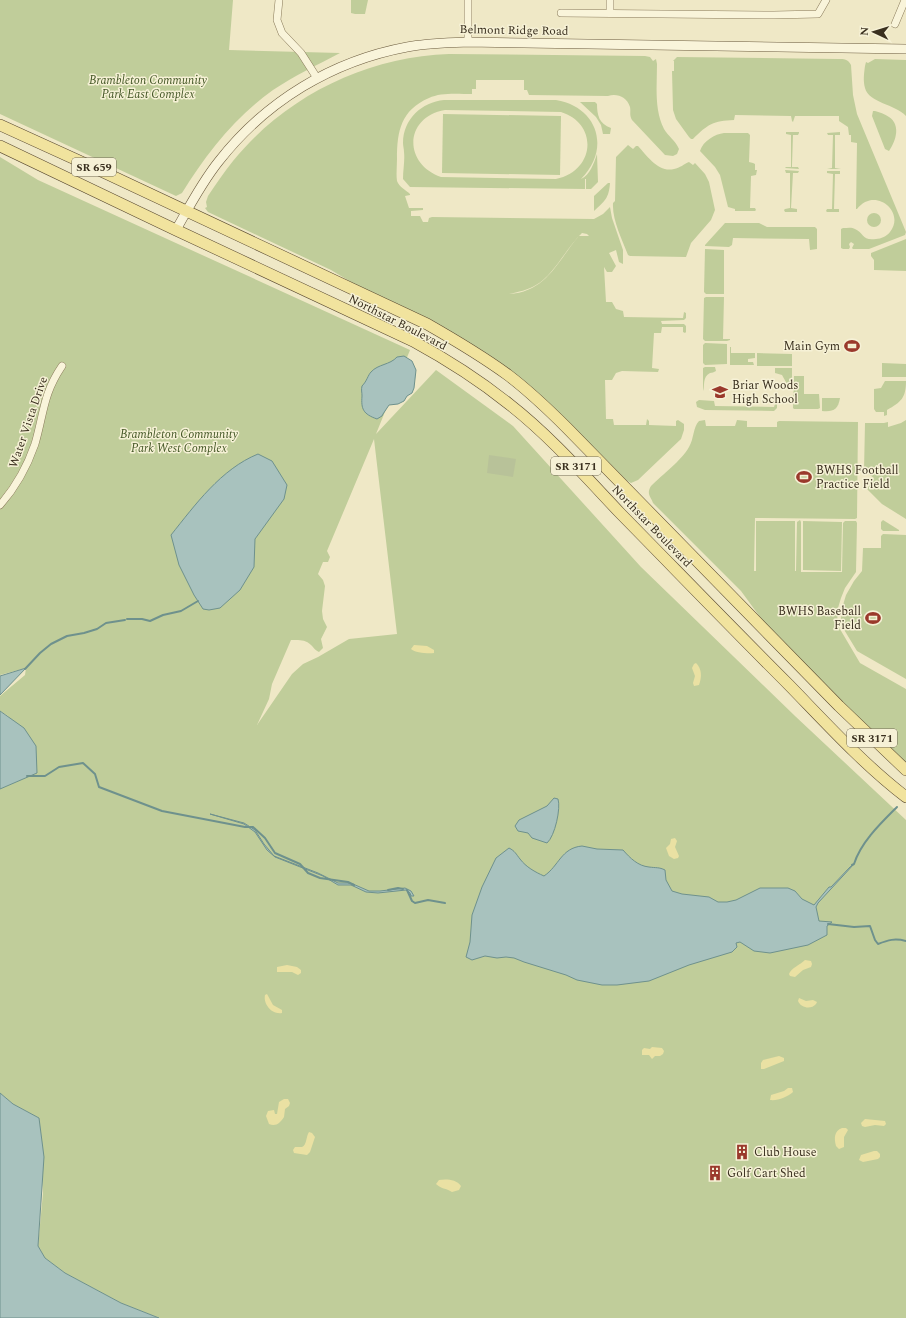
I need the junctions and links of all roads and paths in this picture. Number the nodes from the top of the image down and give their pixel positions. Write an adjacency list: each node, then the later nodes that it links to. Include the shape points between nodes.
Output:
1 (279, 0): 11 (street, via 277,20 282,33 301,53)
2 (468, 0): 9 (street)
3 (610, 0): 7 (street)
4 (826, 0): 7 (street, via 818,14)
5 (905, 0): 8 (street)
6 (561, 13): 7 (street)
7 (610, 13)
8 (895, 24)
9 (468, 42): 10 (main road, Belmont Ridge Road); 11 (main road, Belmont Ridge Road, via 427,44 367,56)
10 (906, 49)
11 (317, 78): 14 (main road, Belmont Ridge Road, via 287,96 238,138 210,172)
12 (0, 125): 14 (main road, SR 659)
13 (0, 146): 15 (main road, SR 659)
14 (186, 212): 15 (main road, Belmont Ridge Road); 18 (main road, Northstar Boulevard / SR 3171, via 428,324 508,375 567,428 839,706)
15 (176, 230): 19 (main road, Northstar Boulevard / SR 3171, via 413,341 467,373 509,403 580,469 836,733)
16 (62, 366): 17 (street, Water Vista Drive, via 48,392 35,442 23,474)
17 (0, 505)
18 (906, 770)
19 (906, 797)

